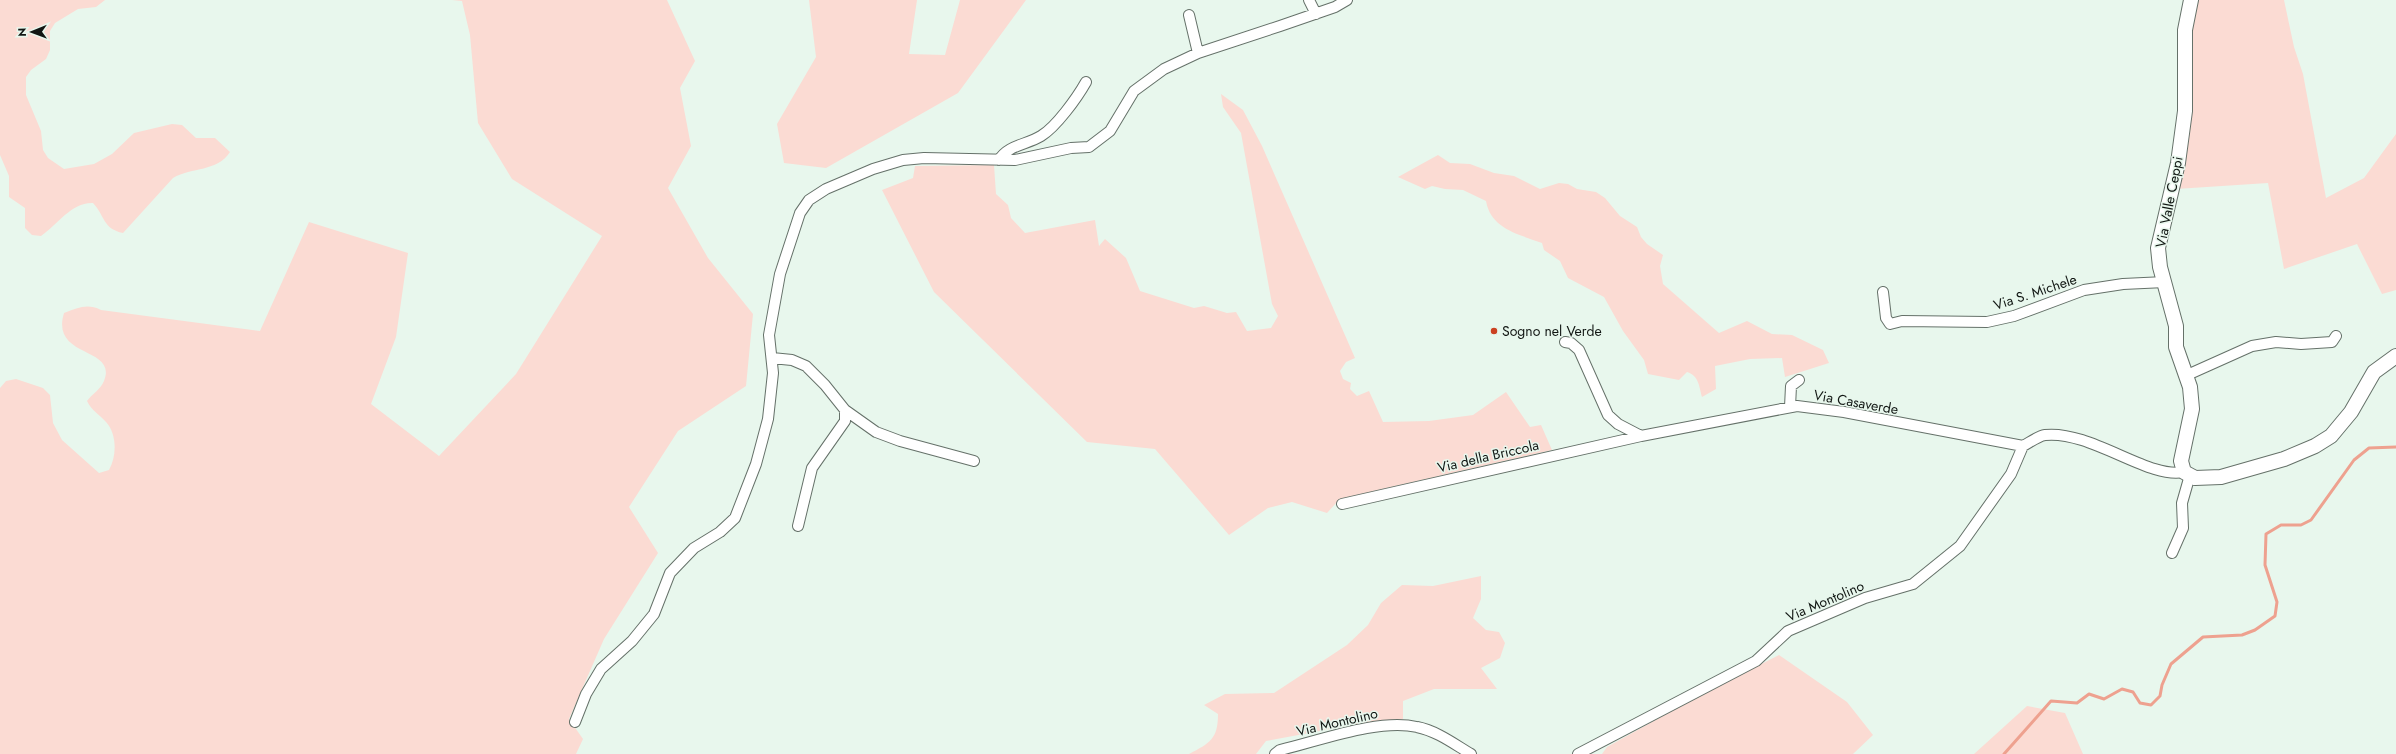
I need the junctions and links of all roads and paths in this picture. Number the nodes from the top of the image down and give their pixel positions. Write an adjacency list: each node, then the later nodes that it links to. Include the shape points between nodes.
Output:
1 (1309, 0): 4 (street)
2 (1347, 0): 4 (street)
3 (2190, 0): 9 (street, Via Valle Ceppi, via 2185,30 2185,111 2178,162 2158,248 2160,267)
4 (1316, 14): 6 (street)
5 (1189, 15): 6 (street)
6 (1198, 53): 8 (street, via 1164,69 1134,91 1110,131 1089,147 1071,148 1015,160)
7 (1086, 82): 8 (street, via 1075,101 1041,136 1004,152)
8 (998, 160): 14 (street, via 903,160 873,169 826,189 809,200 800,213 780,274 769,335)
9 (2166, 282): 10 (street, Via S. Michele, via 2123,284 2084,290 2014,316 1987,322 1902,321 1890,324 1886,318); 15 (street, Via Valle Ceppi, via 2176,326 2176,347)
10 (1883, 292)
11 (2336, 336): 15 (street, via 2332,342 2276,342 2252,346)
12 (1565, 342): 19 (street, via 1571,343 1579,350 1608,414 1618,424)
13 (2396, 356): 22 (street, via 2374,372 2352,412 2331,436 2315,446 2284,459 2221,477 2195,478)
14 (772, 358): 18 (street, via 792,360 806,366); 26 (street, via 768,419 756,464 735,518 720,532 694,548 670,573 654,614 632,641 601,669 586,694)
15 (2186, 376): 22 (street, Via Valle Ceppi, via 2192,409 2181,461)
16 (1799, 380): 17 (street, via 1791,386)
17 (1790, 407): 19 (street, Via Casaverde); 20 (street, Via Casaverde, via 1844,412)
18 (845, 410): 21 (street, via 876,432); 24 (street, via 845,421 812,468)
19 (1641, 436): 23 (street, Via della Briccola)
20 (2023, 446): 22 (street, via 2044,435 2079,439 2165,473); 29 (street, Via Montolino, via 2011,474 1960,546 1913,584 1865,598 1788,631 1756,661)
21 (974, 461)
22 (2187, 473): 25 (street, via 2182,503 2183,528)
23 (1342, 504)
24 (798, 526)
25 (2172, 553)
26 (575, 722)
27 (1276, 754): 28 (street, Via Montolino, via 1280,750 1384,725 1417,727 1440,735)
28 (1471, 754)
29 (1578, 754)

